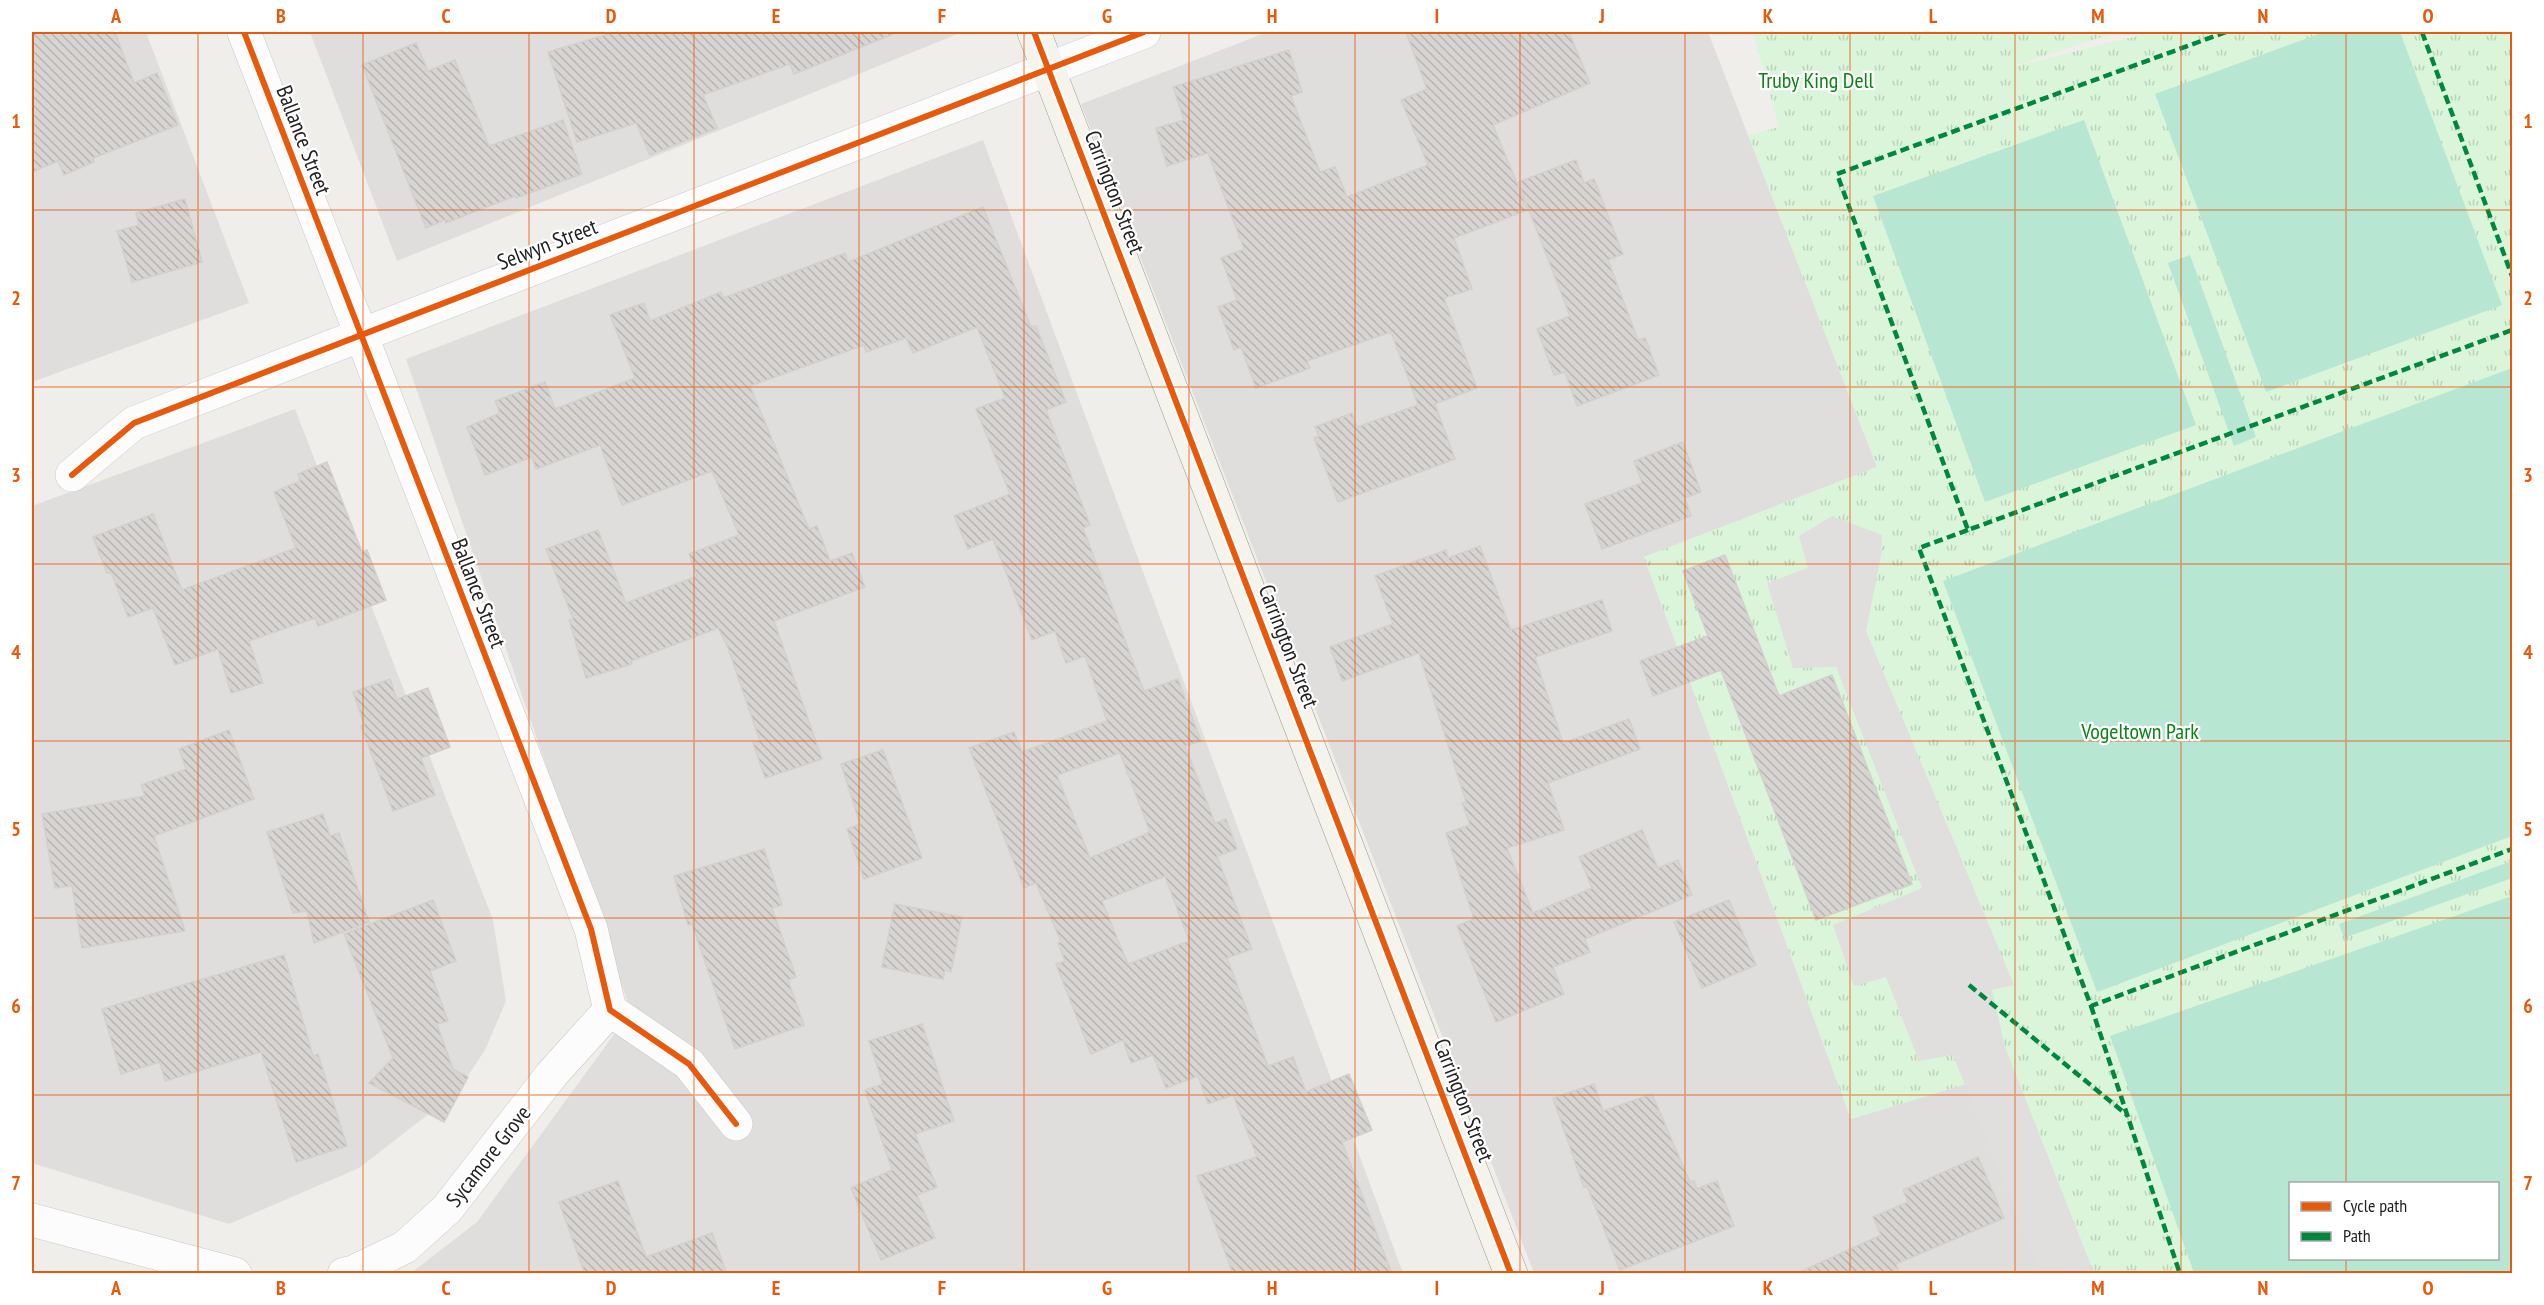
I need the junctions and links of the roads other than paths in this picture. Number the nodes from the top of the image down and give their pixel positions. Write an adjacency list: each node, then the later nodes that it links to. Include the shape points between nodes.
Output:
1 (243, 32): 5 (street, Ballance Street)
2 (1034, 32): 4 (main road, Carrington Street)
3 (1144, 32): 4 (street, Selwyn Street)
4 (1048, 69): 5 (street, Selwyn Street); 12 (main road, Carrington Street)
5 (361, 337): 6 (street, Selwyn Street, via 134,423); 7 (street, Ballance Street, via 591,929)
6 (72, 475)
7 (610, 1010): 8 (street, via 689,1064); 11 (street, Sycamore Grove, via 552,1074 447,1209 405,1247)
8 (736, 1124)
9 (32, 1220): 10 (street)
10 (235, 1274)
11 (344, 1274)
12 (1511, 1274)

